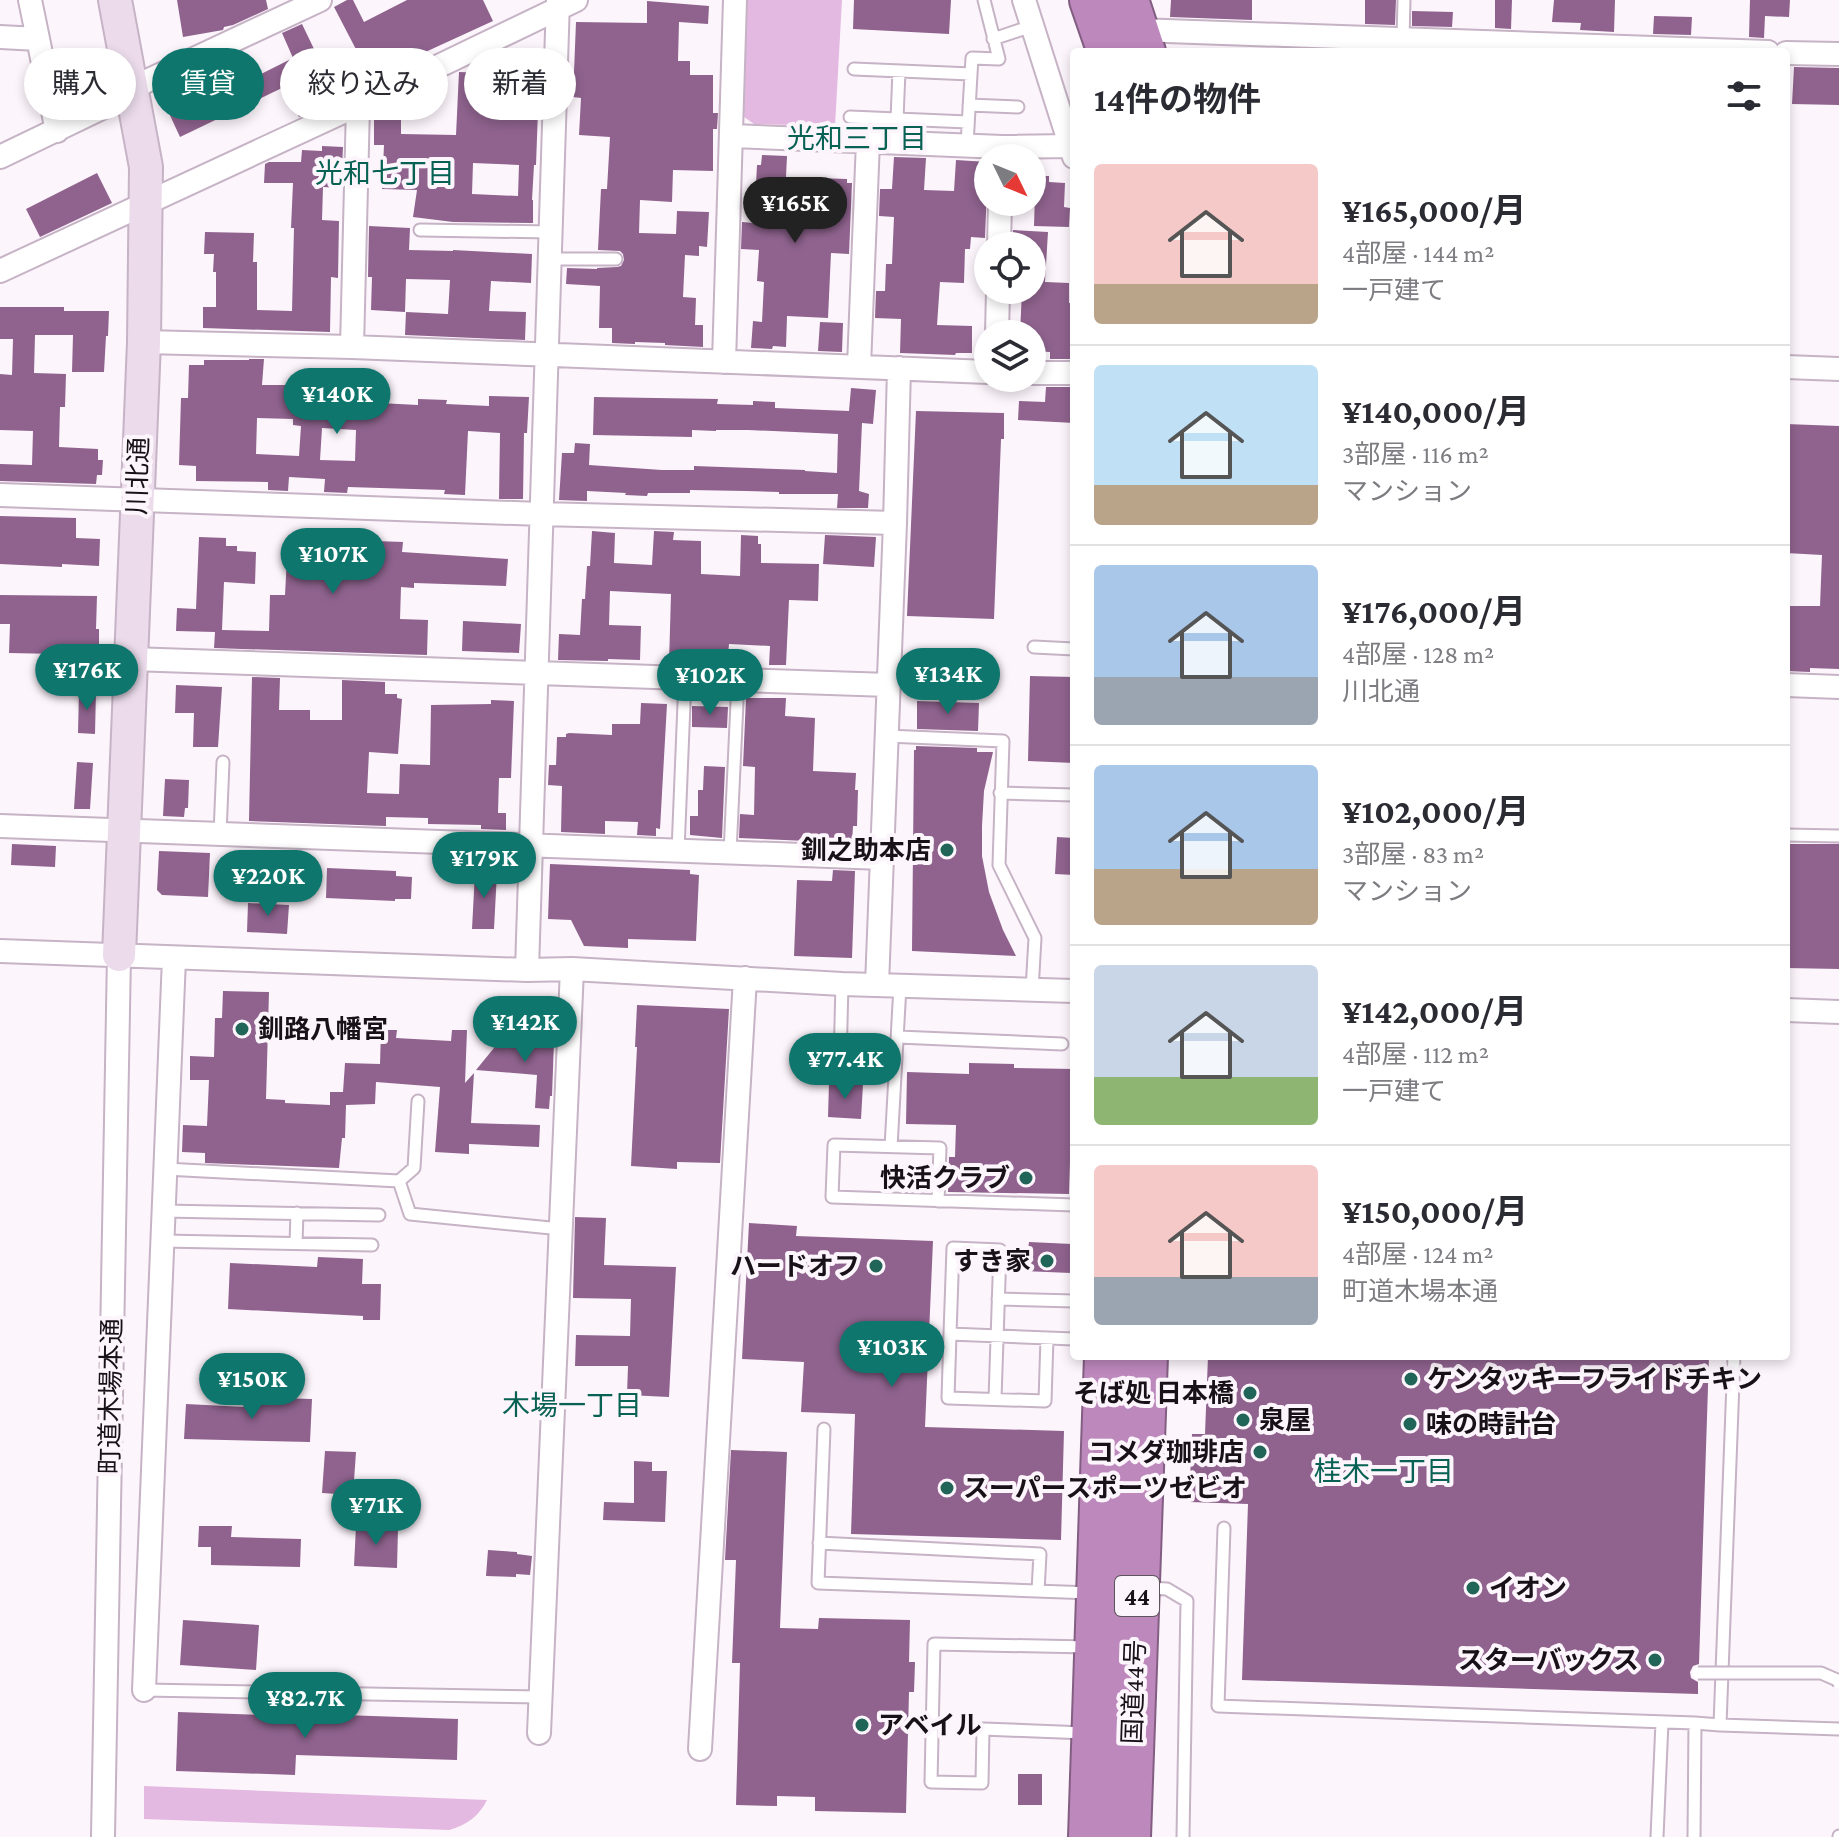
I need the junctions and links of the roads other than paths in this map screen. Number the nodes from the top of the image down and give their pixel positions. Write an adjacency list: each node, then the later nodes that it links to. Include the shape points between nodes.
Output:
1 (30, 0): 13 (street)
2 (115, 0): 17 (street, 川北通)
3 (735, 0): 36 (street)
4 (984, 0): 14 (lane)
5 (1024, 0): 10 (street)
6 (1091, 0): 11 (highway)
7 (1404, 0): 15 (lane)
8 (316, 1): 25 (street)
9 (564, 3): 21 (street); 47 (street)
10 (1032, 26): 14 (lane); 38 (street)
11 (1124, 35): 16 (street)
12 (0, 37): 13 (street)
13 (38, 39): 35 (street)
14 (993, 39): 24 (lane, via 999,59 972,58)
15 (1403, 39): 16 (street); 18 (street)
16 (1277, 43)
17 (124, 48)
18 (1656, 48)
19 (1790, 53): 20 (street)
20 (1839, 54)
21 (448, 60)
22 (854, 69): 23 (lane)
23 (899, 71): 24 (lane); 30 (lane)
24 (971, 74): 26 (lane)
25 (136, 86)
26 (969, 105): 27 (lane); 34 (lane)
27 (1018, 107)
28 (136, 111): 45 (street, 川北通)
29 (850, 117): 30 (lane)
30 (897, 119): 34 (lane); 39 (lane)
31 (79, 120): 35 (street)
32 (326, 120): 45 (street)
33 (358, 120): 52 (street)
34 (968, 122): 40 (lane)
35 (57, 131): 44 (street)
36 (732, 136): 37 (street); 54 (street)
37 (868, 141): 39 (street); 55 (street)
38 (1070, 142)
39 (896, 143): 40 (street)
40 (967, 145): 41 (street)
41 (974, 146)
42 (1046, 151): 43 (street)
43 (1070, 151)
44 (0, 157)
45 (146, 203): 50 (street); 51 (street, 川北通)
46 (420, 230): 47 (lane)
47 (550, 232): 48 (street)
48 (549, 259): 49 (lane); 53 (street)
49 (616, 259)
50 (0, 271)
51 (144, 342): 52 (street); 63 (street, 川北通)
52 (352, 347): 53 (street)
53 (546, 356): 54 (street); 64 (street)
54 (724, 362): 55 (street)
55 (859, 366): 57 (street)
56 (1790, 367): 58 (street)
57 (899, 368): 59 (street); 65 (street)
58 (1839, 369)
59 (974, 371)
60 (1046, 373): 61 (street)
61 (1070, 373)
62 (0, 495): 63 (street)
63 (137, 500): 64 (street); 68 (street, 川北通)
64 (541, 514): 65 (street); 69 (street)
65 (895, 523): 72 (street)
66 (1034, 647): 67 (lane)
67 (1070, 649)
68 (131, 659): 69 (street); 80 (street, 川北通)
69 (537, 674): 70 (street); 84 (street)
70 (685, 679): 71 (street); 85 (lane)
71 (738, 681): 72 (street); 86 (lane)
72 (889, 685): 75 (street)
73 (1790, 685): 74 (street)
74 (1839, 687)
75 (887, 736): 77 (lane, via 1003,741); 87 (street)
76 (223, 762): 81 (lane)
77 (1000, 793): 78 (lane); 97 (lane, via 999,865 1035,938)
78 (1070, 795)
79 (0, 826): 80 (street)
80 (125, 831): 81 (street); 89 (street, 川北通)
81 (220, 834): 84 (street)
82 (1790, 835): 83 (lane)
83 (1839, 836)
84 (530, 846): 85 (street); 92 (street)
85 (678, 851): 86 (street)
86 (730, 853): 87 (street)
87 (883, 858): 95 (street)
88 (0, 951): 89 (street)
89 (119, 955): 90 (street); 144 (street, 町道木場本通)
90 (174, 958): 92 (street); 106 (street)
91 (572, 969): 92 (street); 93 (street); 113 (street)
92 (527, 970)
93 (745, 978): 94 (street); 143 (street)
94 (842, 984): 95 (street); 103 (lane)
95 (877, 985): 96 (street)
96 (900, 986): 97 (street); 101 (lane)
97 (1032, 990): 98 (street)
98 (1070, 991)
99 (1790, 1010): 100 (street)
100 (1839, 1012)
101 (898, 1037): 102 (lane); 105 (lane)
102 (1062, 1044)
103 (840, 1063)
104 (418, 1101): 107 (lane, via 414,1168)
105 (891, 1147): 108 (lane, via 940,1148); 108 (lane, via 834,1145 832,1197)
106 (165, 1169): 107 (lane); 110 (street)
107 (399, 1181): 113 (lane, via 410,1214)
108 (938, 1201): 109 (lane)
109 (1070, 1205)
110 (163, 1211): 111 (lane); 114 (street)
111 (297, 1213): 112 (lane); 115 (lane)
112 (379, 1215)
113 (561, 1229): 136 (street)
114 (162, 1241): 115 (lane); 135 (street)
115 (296, 1243): 116 (lane)
116 (372, 1245)
117 (998, 1299): 118 (lane); 119 (lane, via 1000,1250 953,1248); 120 (lane)
118 (1070, 1301)
119 (950, 1334): 120 (lane); 126 (lane, via 948,1398)
120 (997, 1336): 121 (lane); 126 (lane)
121 (1047, 1338): 122 (lane); 126 (lane, via 1045,1401)
122 (1070, 1339)
123 (1106, 1360): 130 (highway, 国道44号 / 44)
124 (1146, 1360): 130 (highway, 国道44号 / 44)
125 (1734, 1360): 139 (lane)
126 (995, 1399)
127 (824, 1429): 129 (lane)
128 (1224, 1528): 137 (lane, via 1218,1706)
129 (819, 1543): 131 (lane, via 1040,1554); 131 (lane, via 818,1583)
130 (1118, 1590): 131 (lane); 132 (highway, 国道44号 / 44); 146 (highway, 国道44号 / 44); 147 (lane, via 1167,1589 1187,1601)
131 (1038, 1591)
132 (1097, 1647): 142 (highway, 国道44号 / 44); 142 (lane, via 934,1644 931,1782 982,1783 983,1729)
133 (1698, 1673): 134 (lane, bridge, via 1821,1673)
134 (1839, 1683)
135 (144, 1690): 136 (lane)
136 (541, 1697): 141 (street)
137 (1662, 1722): 138 (lane); 148 (lane)
138 (1695, 1723): 139 (lane); 149 (lane)
139 (1720, 1725): 140 (lane)
140 (1839, 1729)
141 (539, 1733)
142 (1094, 1733): 145 (highway, 国道44号 / 44)
143 (700, 1749)
144 (103, 1837)
145 (1090, 1837)
146 (1129, 1837)
147 (1183, 1837)
148 (1657, 1837)
149 (1694, 1837)

